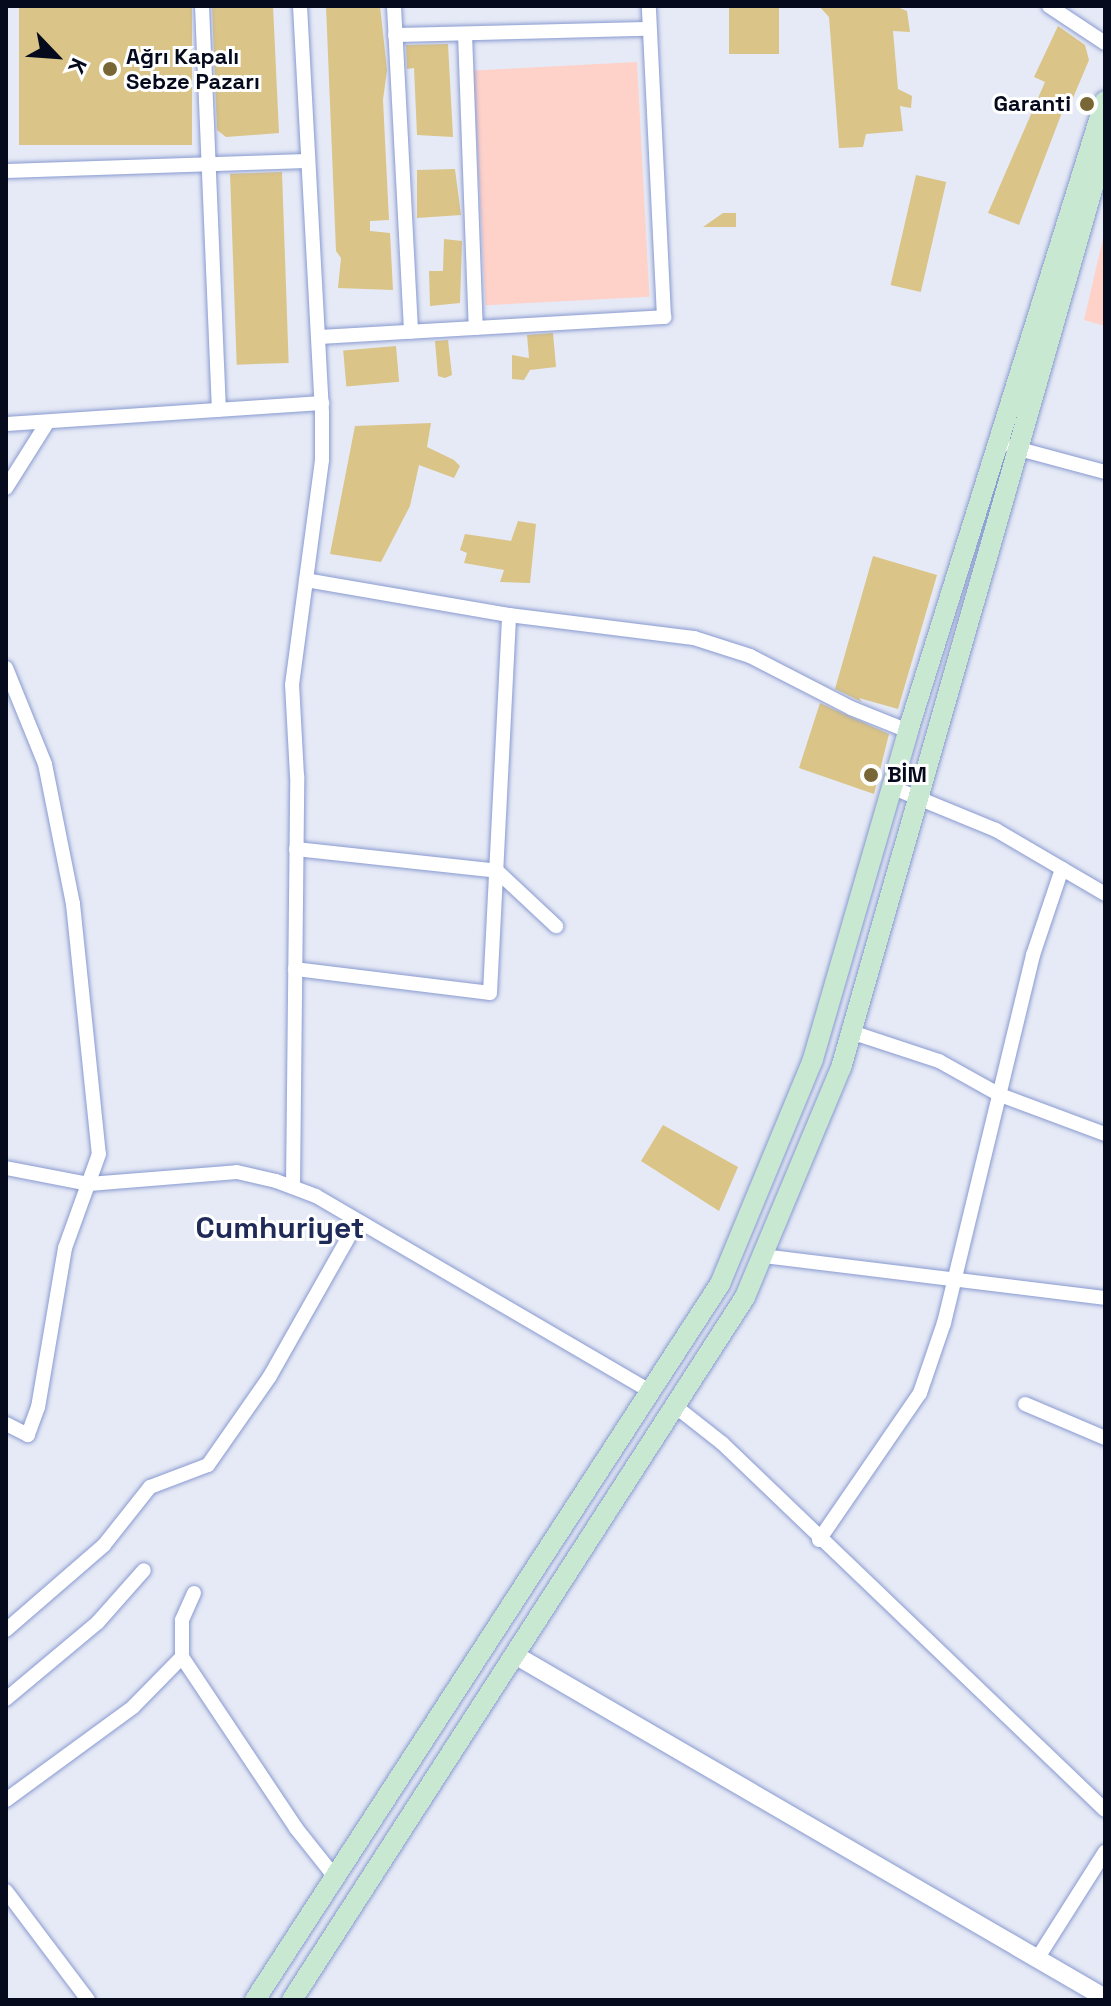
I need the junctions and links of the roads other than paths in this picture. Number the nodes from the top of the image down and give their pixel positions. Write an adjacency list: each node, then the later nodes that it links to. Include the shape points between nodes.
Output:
1 (202, 6): 13 (street)
2 (300, 6): 12 (street)
3 (394, 6): 8 (street)
4 (649, 6): 6 (street)
5 (1049, 6): 9 (street)
6 (649, 29): 7 (street); 16 (street, via 664,317)
7 (465, 34): 8 (street); 16 (street)
8 (395, 35): 17 (street)
9 (1105, 43)
10 (1105, 101): 23 (main road)
11 (1105, 145): 15 (main road)
12 (307, 161): 13 (street); 18 (street)
13 (209, 164): 14 (street); 20 (street)
14 (6, 171)
15 (1099, 190): 24 (main road)
16 (476, 328): 17 (street)
17 (411, 332): 18 (street)
18 (318, 337): 19 (street)
19 (322, 403): 20 (street); 27 (street, via 322,460)
20 (219, 410): 21 (street)
21 (47, 423): 22 (street); 26 (street)
22 (6, 424)
23 (996, 441): 24 (street); 30 (main road)
24 (1018, 449): 25 (street); 32 (main road)
25 (1105, 472)
26 (6, 488)
27 (306, 580): 28 (street); 33 (street, via 292,685)
28 (509, 615): 30 (street, via 722,646); 35 (street)
29 (6, 668): 43 (street, via 45,764 73,904 99,1140)
30 (908, 731): 31 (main road)
31 (891, 787): 32 (street); 49 (main road, via 813,1059 720,1284)
32 (920, 797): 34 (street, via 996,830); 39 (main road)
33 (296, 849): 35 (street); 38 (street)
34 (1062, 869): 36 (street); 40 (street, via 1033,955)
35 (497, 871): 37 (street); 38 (street, via 490,993)
36 (1104, 890)
37 (556, 926)
38 (295, 969): 44 (street)
39 (851, 1032): 40 (street, via 939,1061); 46 (main road)
40 (1000, 1095): 41 (street); 47 (street)
41 (1105, 1134)
42 (6, 1168): 43 (street)
43 (89, 1184): 44 (street, via 237,1172); 52 (street, via 65,1248 38,1407 28,1435)
44 (293, 1187): 45 (street)
45 (357, 1222): 49 (street); 57 (street, via 270,1376 208,1465 150,1487 104,1545)
46 (763, 1256): 47 (street); 51 (main road, via 745,1297)
47 (953, 1282): 48 (street); 54 (street, via 920,1393)
48 (1105, 1298)
49 (650, 1391): 64 (main road)
50 (1025, 1404): 53 (street)
51 (675, 1406): 54 (street, via 722,1443); 58 (main road)
52 (6, 1424)
53 (1105, 1438)
54 (819, 1540): 62 (street)
55 (144, 1570): 60 (street, via 98,1622)
56 (194, 1593): 59 (street, via 182,1620)
57 (6, 1630)
58 (515, 1655): 66 (street); 70 (main road)
59 (182, 1657): 61 (street, via 133,1707); 64 (street, via 296,1828)
60 (6, 1699)
61 (6, 1800)
62 (1105, 1810)
63 (1105, 1852): 66 (street)
64 (335, 1877): 69 (main road)
65 (6, 1891): 68 (street)
66 (1037, 1959): 67 (street)
67 (1105, 1998)
68 (88, 2000)
69 (255, 2000)
70 (292, 2000)

